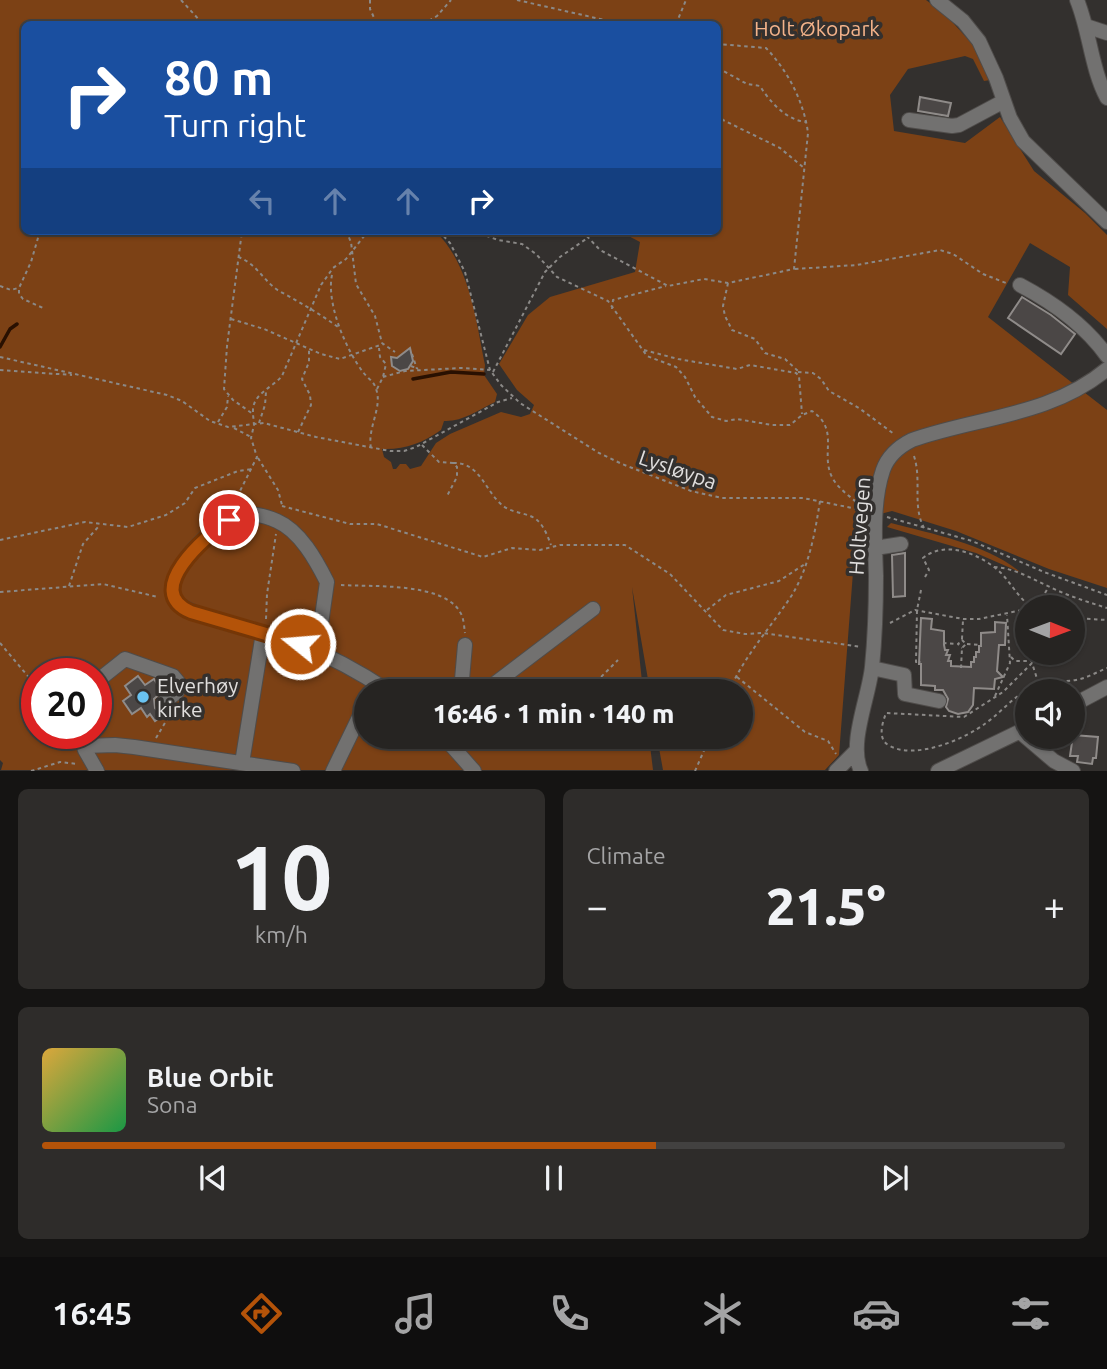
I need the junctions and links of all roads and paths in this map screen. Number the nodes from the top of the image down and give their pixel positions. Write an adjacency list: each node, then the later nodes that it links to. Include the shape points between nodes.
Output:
1 (181, 0): 8 (path)
2 (370, 0): 9 (path)
3 (451, 0): 10 (path)
4 (517, 0): 11 (path)
5 (686, 0): 12 (path)
6 (937, 0): 18 (street, via 979,41)
7 (1077, 0): 13 (street)
8 (200, 21)
9 (376, 21)
10 (428, 21)
11 (609, 21)
12 (677, 21)
13 (1086, 26): 14 (street); 17 (street)
14 (1107, 33)
15 (721, 44): 21 (path, via 766,48 785,71)
16 (721, 70): 21 (path, via 760,86 781,111)
17 (1107, 98)
18 (1004, 101): 20 (street, via 959,125); 23 (street, via 1023,141)
19 (721, 117): 22 (path, via 780,148)
20 (909, 120)
21 (807, 122): 22 (path)
22 (804, 168): 35 (path)
23 (1107, 222)
24 (39, 235): 41 (path)
25 (241, 235): 33 (path)
26 (348, 235): 32 (path)
27 (365, 235): 32 (path)
28 (442, 235): 62 (path, via 468,282)
29 (487, 235): 34 (path, via 522,244)
30 (584, 235): 31 (path)
31 (587, 239): 34 (path); 40 (path)
32 (351, 253): 36 (path); 48 (path, via 356,284 375,316)
33 (238, 257): 43 (path, via 280,292); 45 (path)
34 (548, 269): 44 (path, via 608,301); 63 (path)
35 (794, 269): 37 (path); 38 (path, via 857,265 940,250 983,274)
36 (331, 272): 43 (path); 46 (path, via 331,297)
37 (728, 283): 40 (path, via 705,279); 64 (path, via 723,306 732,330 755,339 765,353 785,359)
38 (1020, 285): 55 (street, via 1051,301)
39 (0, 286): 41 (path)
40 (668, 286): 44 (path, via 613,299)
41 (19, 288): 42 (path, via 21,297)
42 (43, 308)
43 (311, 309): 46 (path); 47 (path)
44 (612, 310): 51 (path)
45 (231, 319): 47 (path); 69 (path, via 223,381)
46 (339, 328): 54 (path)
47 (298, 343): 50 (path); 68 (path, via 282,376)
48 (383, 344): 49 (path); 52 (path)
49 (379, 346): 54 (path); 66 (path, via 386,364)
50 (309, 349): 54 (path, via 340,359); 77 (path, via 302,379 311,405)
51 (643, 350): 64 (path, via 737,369 750,365); 72 (path, via 651,358 676,366 712,417 790,425)
52 (395, 352)
53 (412, 354): 58 (path)
54 (354, 356): 67 (path)
55 (1107, 356)
56 (0, 357): 65 (path)
57 (411, 366): 58 (path)
58 (417, 369): 61 (path)
59 (1107, 369): 80 (street, via 1067,395 1028,410)
60 (0, 370): 65 (path)
61 (423, 370): 62 (path); 66 (path)
62 (490, 370): 63 (path, Lysløypa)
63 (493, 373): 70 (path, Lysløypa)
64 (799, 374): 72 (path); 80 (path, via 813,373 829,391)
65 (79, 376): 73 (path, via 182,401)
66 (383, 377): 67 (path)
67 (377, 389): 81 (path)
68 (266, 391): 71 (path, via 253,403); 74 (path)
69 (228, 395): 71 (path); 73 (path, via 228,407)
70 (513, 397): 79 (path); 86 (path, Lysløypa, via 599,453 691,491 722,498)
71 (253, 414): 75 (path)
72 (802, 415): 88 (path, via 812,411 822,418 832,477)
73 (216, 424): 76 (path)
74 (259, 424): 75 (path); 77 (path)
75 (254, 425): 76 (path); 78 (path)
76 (233, 428): 78 (path)
77 (298, 433): 81 (path)
78 (251, 438): 82 (path)
79 (421, 444): 81 (path, via 400,451); 83 (path, via 439,462)
80 (904, 444): 88 (street, Holtvegen, via 883,469); 92 (path, via 916,461 916,505)
81 (371, 449)
82 (257, 457): 84 (path); 87 (path, via 278,490)
83 (453, 463): 85 (path, via 458,472); 95 (path, via 478,473 502,506 536,519)
84 (252, 469): 89 (path); 91 (path, via 195,488 185,503 166,515 128,527)
85 (447, 496)
86 (820, 500): 88 (path, Lysløypa); 97 (path, via 814,542)
87 (282, 506): 90 (path); 95 (path, via 351,524 377,524 483,557 512,548)
88 (871, 512): 92 (path, Lysløypa); 96 (street, Holtvegen)
89 (229, 520): 90 (street, via 249,514); 108 (street, via 186,558 174,583)
90 (277, 521): 100 (street, via 297,537); 119 (path)
91 (100, 526): 93 (path, via 85,522); 101 (path, via 83,544)
92 (924, 528): 107 (path, Lysløypa, via 972,541)
93 (0, 540)
94 (901, 544): 96 (street)
95 (552, 547): 112 (path, via 625,545 670,574)
96 (875, 548): 118 (street, Holtvegen)
97 (805, 564): 112 (path, via 779,581 726,596); 120 (path, via 793,593)
98 (993, 567): 99 (path, via 964,552 939,549 923,558 929,570); 102 (path, via 1032,577); 106 (path)
99 (925, 577)
100 (328, 584): 125 (path, via 427,590 460,612); 130 (street)
101 (68, 587): 104 (path); 108 (path, via 103,584)
102 (1049, 587): 105 (path); 109 (path)
103 (921, 590): 111 (path)
104 (0, 592)
105 (1045, 593)
106 (1019, 595)
107 (1107, 595)
108 (174, 600): 119 (street, via 191,612)
109 (1107, 608)
110 (593, 609): 144 (street)
111 (917, 610): 115 (path); 118 (path, via 887,624); 134 (path, via 916,662)
112 (706, 611): 120 (path, via 723,629)
113 (1015, 612): 114 (path)
114 (1007, 614): 115 (path); 131 (path)
115 (963, 619): 121 (path)
116 (1085, 619): 117 (path)
117 (1107, 620)
118 (875, 624): 129 (street, Holtvegen)
119 (263, 633): 130 (street); 163 (street)
120 (763, 633): 129 (path); 141 (path)
121 (962, 640): 124 (path); 126 (path)
122 (0, 643): 136 (path)
123 (943, 643): 124 (path)
124 (958, 644): 128 (path)
125 (465, 645): 143 (street)
126 (966, 645): 127 (path); 128 (path)
127 (982, 645)
128 (962, 648): 138 (path)
129 (873, 649): 137 (street, Holtvegen)
130 (317, 652): 142 (street)
131 (1009, 657): 133 (path); 150 (path)
132 (618, 660): 145 (path)
133 (1015, 661)
134 (921, 662)
135 (1030, 665): 150 (path)
136 (21, 668)
137 (872, 668): 152 (street, via 904,675 905,694); 162 (street, Holtvegen)
138 (961, 668)
139 (1107, 668): 147 (path)
140 (112, 669): 153 (street, via 125,659 173,676 177,692)
141 (736, 676): 146 (path); 164 (path, via 805,732 828,741)
142 (362, 679)
143 (461, 679)
144 (501, 679)
145 (598, 679)
146 (735, 679)
147 (1080, 679)
148 (1107, 687): 151 (street)
149 (1015, 696): 150 (path, via 976,729 928,750 900,750 882,740 886,713 964,717)
150 (995, 697)
151 (1085, 699)
152 (939, 701)
153 (167, 708): 158 (path)
154 (354, 728): 168 (street)
155 (1015, 734): 172 (street)
156 (112, 745): 158 (street)
157 (86, 749): 165 (street)
158 (148, 749): 163 (street)
159 (458, 749): 169 (street)
160 (705, 749): 170 (path)
161 (1042, 749): 173 (street)
162 (855, 752): 164 (street); 171 (street, Holtvegen)
163 (250, 766): 167 (street)
164 (839, 767)
165 (95, 768): 166 (path, via 60,762)
166 (31, 771)
167 (293, 771)
168 (333, 771)
169 (474, 771)
170 (695, 771)
171 (861, 771)
172 (938, 771)
173 (1073, 771)

